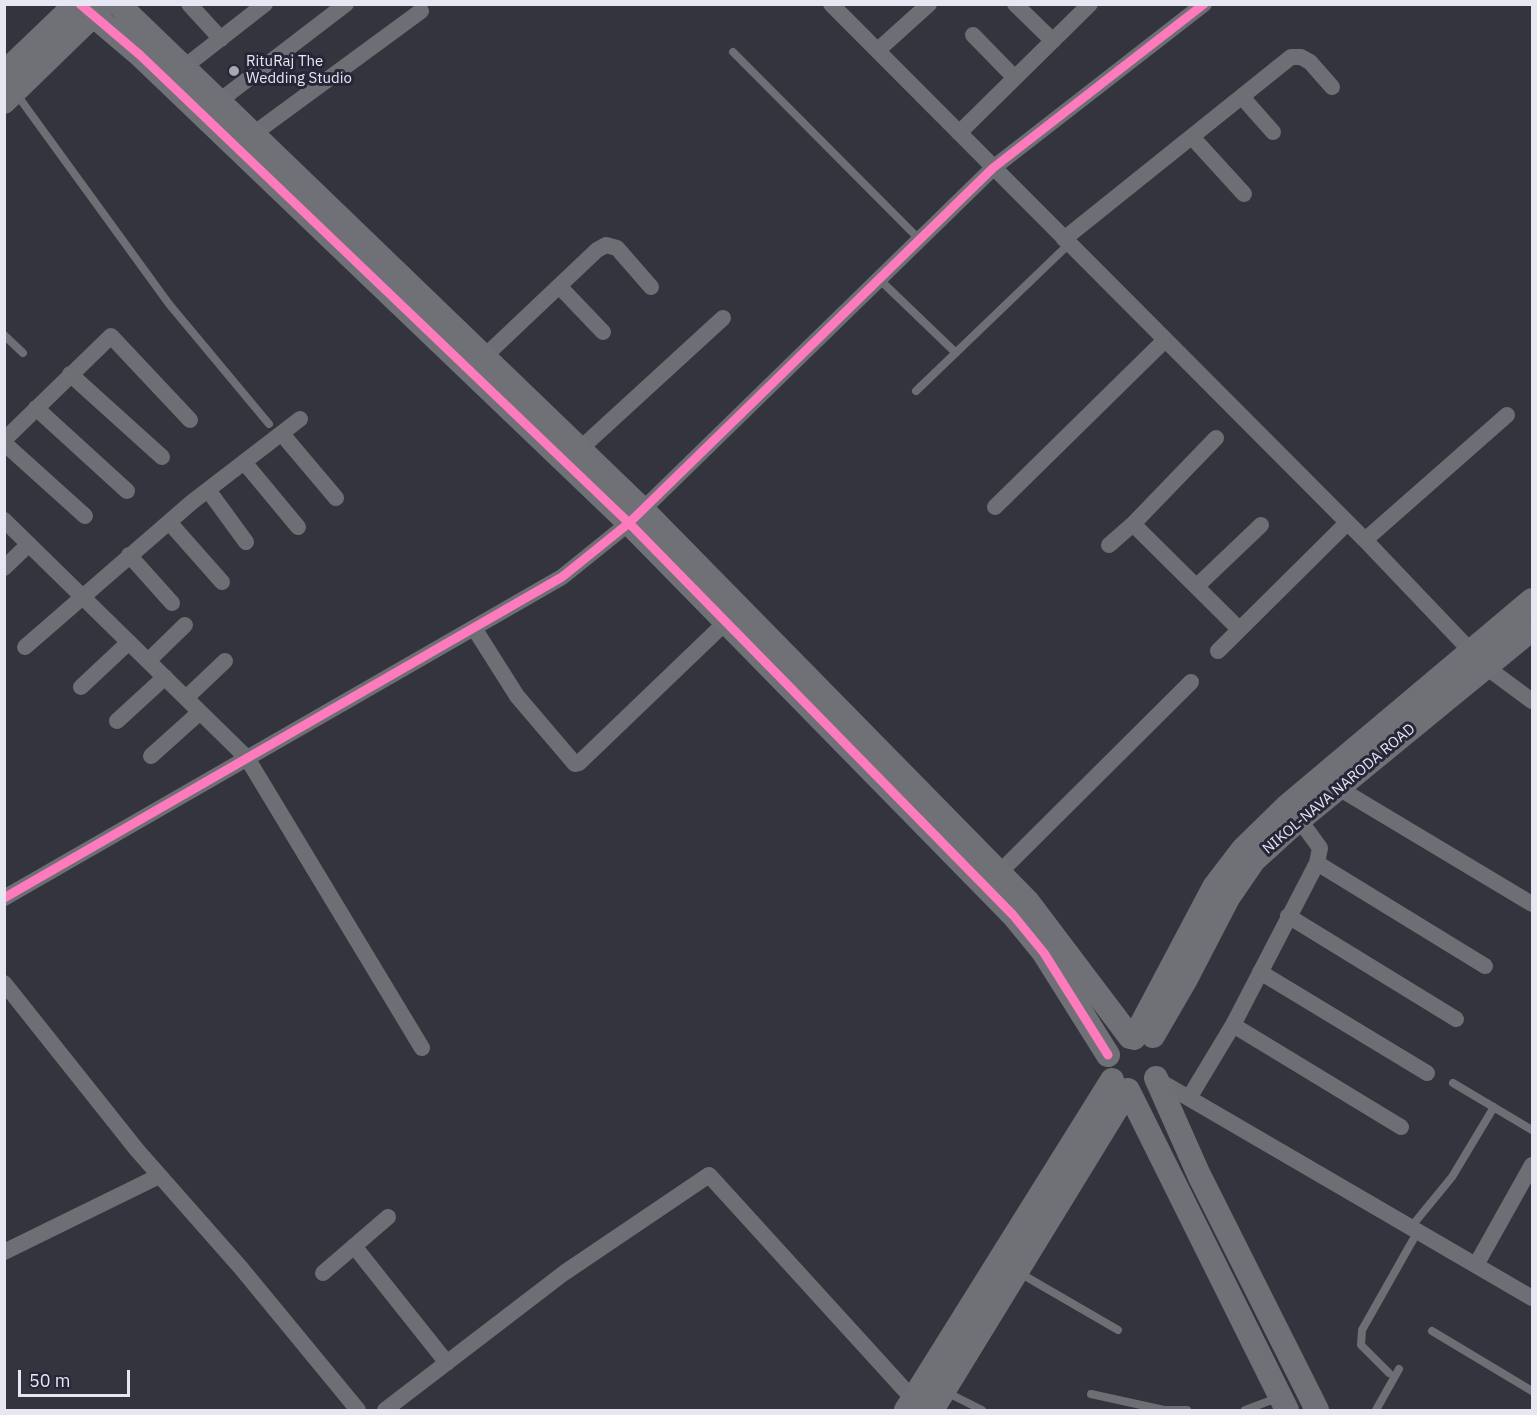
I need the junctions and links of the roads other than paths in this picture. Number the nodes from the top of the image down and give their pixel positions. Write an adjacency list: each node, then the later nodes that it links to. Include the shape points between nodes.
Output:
1 (118, 4): 17 (street)
2 (189, 4): 13 (street)
3 (346, 4): 22 (street)
4 (929, 4): 15 (street)
5 (1015, 4): 14 (street)
6 (1204, 4): 27 (street)
7 (832, 5): 15 (street)
8 (1089, 5): 14 (street)
9 (262, 6): 13 (street)
10 (89, 7): 20 (street); 58 (street)
11 (421, 11): 25 (street)
12 (973, 35): 18 (street)
13 (221, 39): 17 (street)
14 (1053, 40): 18 (street)
15 (878, 50): 24 (street)
16 (733, 52): 29 (lane)
17 (183, 68): 22 (street)
18 (1015, 78): 24 (street)
19 (1332, 87): 21 (street, via 1310,62 1292,57)
20 (8, 89): 47 (lane, via 169,304)
21 (1242, 97): 23 (street); 26 (street)
22 (218, 102): 25 (street)
23 (1273, 132)
24 (959, 133): 27 (street)
25 (252, 135): 40 (street)
26 (1192, 136): 28 (street); 30 (street)
27 (993, 168): 29 (street); 30 (street)
28 (1244, 194)
29 (919, 239): 31 (street)
30 (1066, 241): 37 (street); 39 (lane)
31 (879, 279): 39 (lane); 58 (street)
32 (559, 286): 33 (street, via 606,245 617,248); 35 (street); 40 (street)
33 (651, 287)
34 (723, 318): 50 (street)
35 (603, 332)
36 (4, 335): 38 (lane)
37 (1165, 340): 56 (street); 61 (street)
38 (23, 353)
39 (956, 353): 42 (lane)
40 (484, 357): 50 (street)
41 (70, 374): 43 (street); 46 (street, via 111,336); 51 (street)
42 (916, 391)
43 (36, 408): 49 (street); 54 (street)
44 (1507, 415): 65 (street)
45 (300, 419): 47 (street)
46 (190, 420)
47 (275, 429): 52 (street); 55 (street)
48 (1216, 438): 62 (street)
49 (4, 442): 57 (street)
50 (580, 448): 58 (street)
51 (162, 457)
52 (244, 462): 53 (street); 64 (street)
53 (208, 490): 60 (street); 66 (street)
54 (127, 491)
55 (336, 498)
56 (995, 507)
57 (84, 516)
58 (636, 517): 76 (street); 78 (street, via 562,577); 99 (street)
59 (4, 519): 67 (street)
60 (169, 522): 69 (street); 71 (street)
61 (1347, 523): 65 (street); 79 (street)
62 (1133, 524): 68 (street); 72 (street)
63 (1261, 525): 72 (street)
64 (298, 526)
65 (1365, 540): 84 (street)
66 (246, 542)
67 (29, 544): 70 (street); 73 (street)
68 (1109, 545)
69 (129, 555): 73 (street); 75 (street)
70 (4, 568)
71 (222, 582)
72 (1197, 586): 79 (street)
73 (82, 596): 81 (street); 82 (street)
74 (1533, 600): 84 (street)
75 (172, 603)
76 (726, 622): 78 (street, via 574,764 517,696); 110 (street, via 1013,915 1044,953)
77 (185, 625): 86 (street)
78 (474, 628): 95 (street)
79 (1239, 629): 83 (street)
80 (1533, 629): 84 (street, NIKOL-NAVA NARODA ROAD)
81 (129, 642): 86 (street); 89 (street)
82 (25, 647)
83 (1218, 651)
84 (1479, 659): 91 (street); 96 (street, NIKOL-NAVA NARODA ROAD)
85 (225, 660): 90 (street)
86 (148, 661): 87 (street)
87 (165, 678): 90 (street); 93 (street)
88 (1191, 682): 99 (street)
89 (81, 687)
90 (186, 698): 92 (street)
91 (1533, 702)
92 (200, 712): 94 (street); 95 (street)
93 (117, 721)
94 (151, 756)
95 (247, 758): 100 (street); 109 (street)
96 (1329, 783): 97 (street, NIKOL-NAVA NARODA ROAD); 101 (street); 108 (street, via 1286,807 1244,849 1214,887)
97 (1299, 819): 98 (street, via 1320,848); 108 (street, NIKOL-NAVA NARODA ROAD, via 1254,860 1228,898 1186,979)
98 (1317, 863): 102 (street); 103 (street)
99 (999, 873): 108 (street, via 1028,902)
100 (4, 898)
101 (1533, 904)
102 (1288, 916): 104 (street); 106 (street)
103 (1485, 966)
104 (1260, 972): 107 (street); 111 (street)
105 (4, 983): 120 (street)
106 (1456, 1018)
107 (1233, 1025): 115 (street); 117 (street)
108 (1138, 1040): 110 (street, via 1121,1040); 112 (street, via 1154,1047 1160,1061)
109 (422, 1048)
110 (1108, 1055): 114 (street, via 1107,1064)
111 (1427, 1073)
112 (1156, 1078): 114 (street, via 1138,1090); 115 (street); 143 (street, via 1199,1175)
113 (1453, 1083): 116 (lane)
114 (1120, 1085): 126 (street); 136 (street); 137 (street)
115 (1189, 1098): 122 (street)
116 (1494, 1107): 118 (lane); 122 (lane, via 1452,1177)
117 (1401, 1128)
118 (1533, 1130)
119 (1533, 1165): 125 (street)
120 (159, 1176): 124 (street); 138 (street)
121 (388, 1217): 123 (street)
122 (1414, 1229): 125 (street); 133 (lane, via 1362,1330 1361,1345)
123 (354, 1245): 127 (street); 131 (street)
124 (4, 1252)
125 (1476, 1265): 128 (street)
126 (1018, 1272): 129 (lane); 136 (street)
127 (322, 1273)
128 (1533, 1298)
129 (1119, 1330)
130 (1432, 1331): 134 (lane)
131 (447, 1363): 136 (street, via 564,1273 709,1175); 139 (street)
132 (1399, 1369): 144 (lane)
133 (1389, 1373)
134 (1533, 1391)
135 (1091, 1394): 141 (lane, via 1164,1410)
136 (923, 1403): 140 (lane)
137 (1283, 1403): 142 (lane)
138 (358, 1410)
139 (385, 1410)
140 (982, 1410)
141 (1187, 1410)
142 (1245, 1410)
143 (1317, 1410)
144 (1376, 1410)

